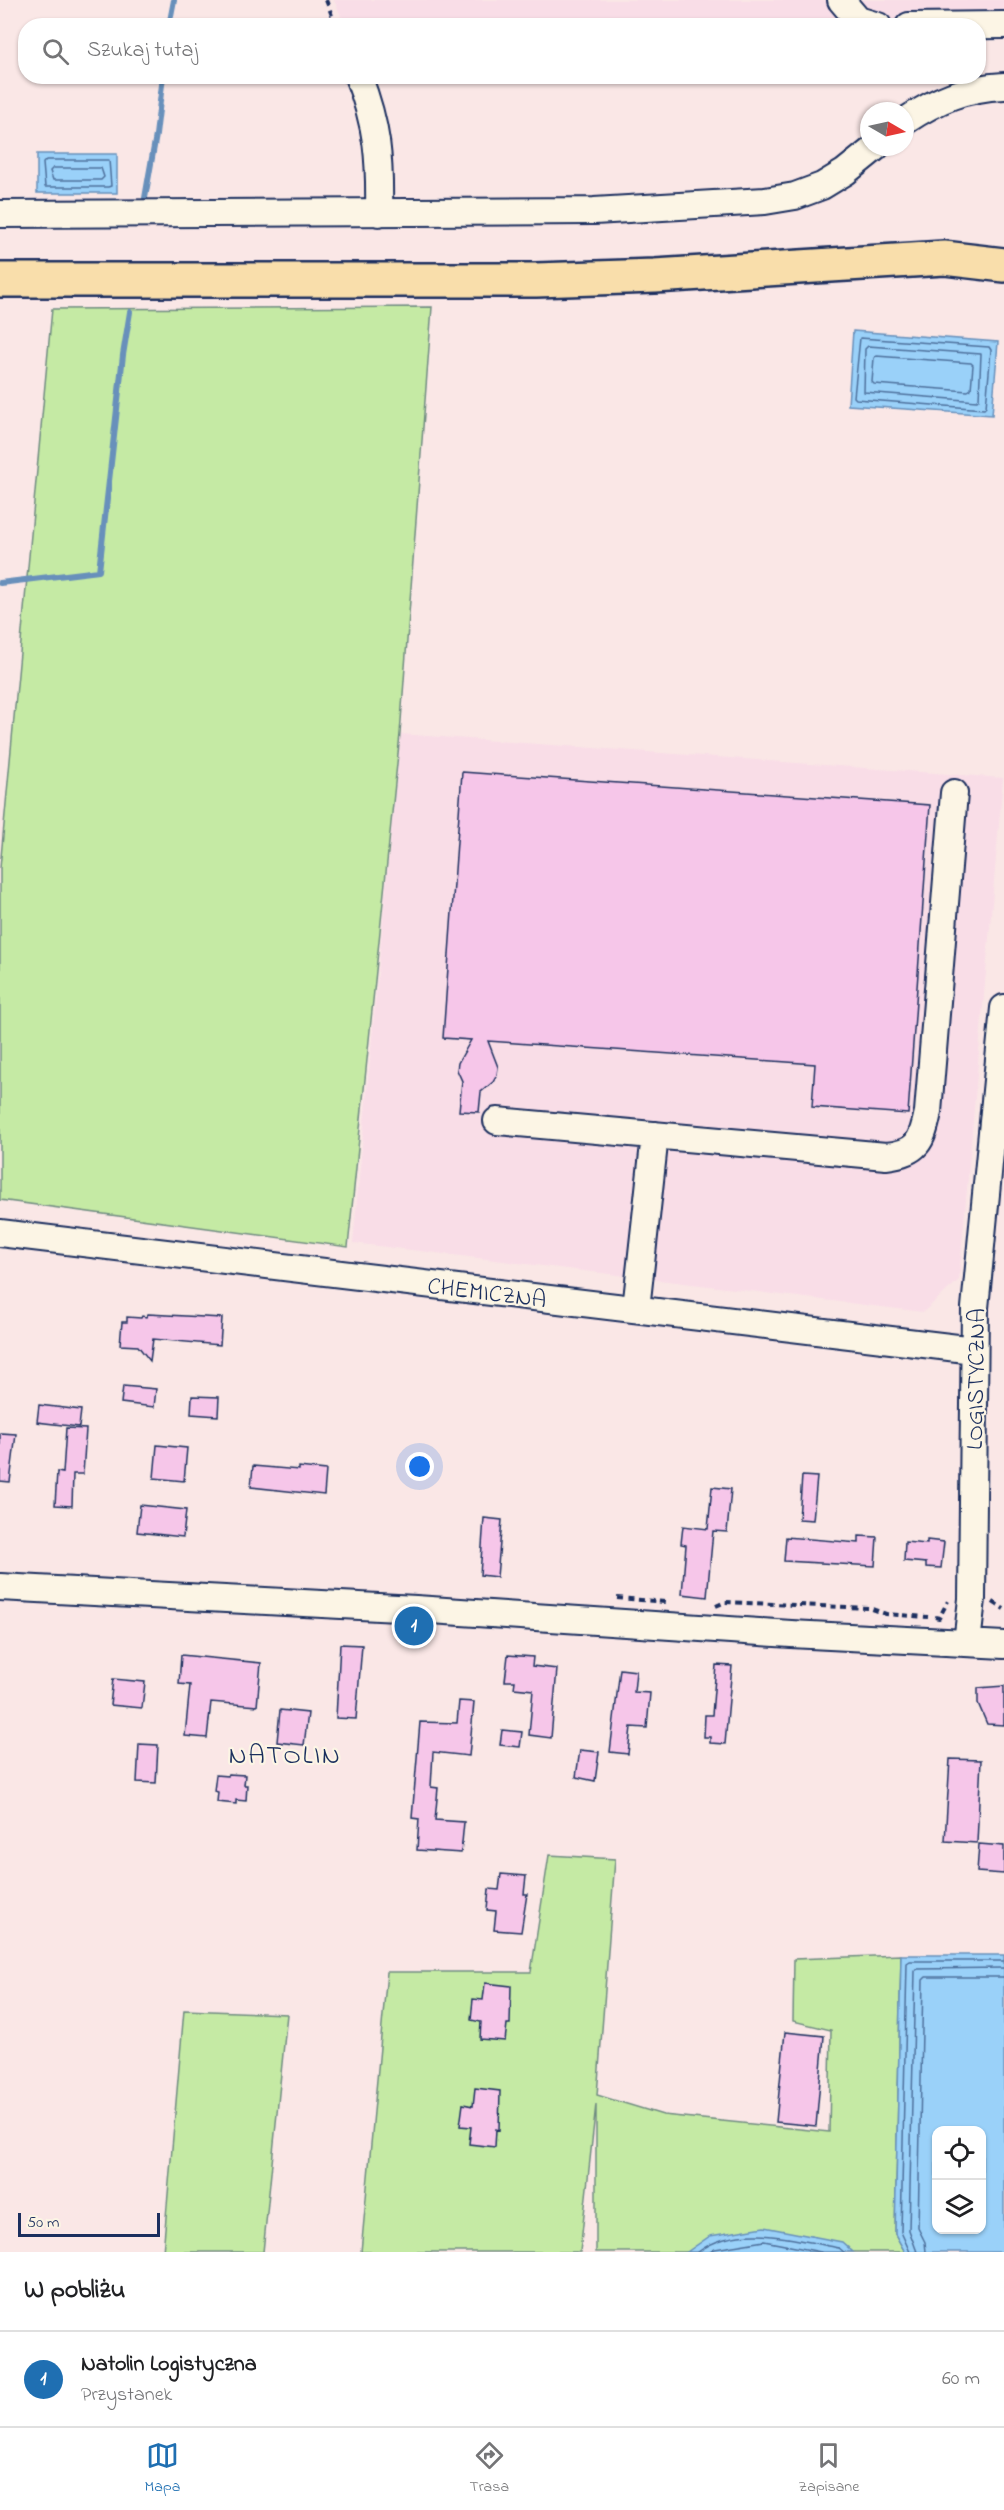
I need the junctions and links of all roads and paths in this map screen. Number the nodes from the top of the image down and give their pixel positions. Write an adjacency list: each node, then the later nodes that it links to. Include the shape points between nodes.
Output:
1 (326, 0): 3 (path)
2 (842, 0): 4 (street)
3 (333, 18)
4 (856, 18)
5 (986, 25): 6 (street)
6 (1004, 25)
7 (361, 84): 11 (street, via 375,127)
8 (1004, 86): 9 (street, via 947,96)
9 (914, 115)
10 (865, 156): 11 (street, via 822,186 765,201 594,211)
11 (379, 213): 12 (street)
12 (0, 214)
13 (1004, 243): 14 (main road)
14 (944, 258): 15 (main road); 16 (main road, via 536,280)
15 (1004, 265)
16 (0, 280)
17 (954, 793): 20 (street, via 928,1112 917,1145 904,1155 886,1156)
18 (1004, 1008): 23 (street, LOGISTYCZNA)
19 (497, 1121): 20 (street)
20 (655, 1135): 22 (street)
21 (0, 1233): 22 (street, CHEMICZNA)
22 (636, 1309): 23 (street, CHEMICZNA)
23 (974, 1350): 25 (street, LOGISTYCZNA, via 972,1599)
24 (0, 1587): 25 (street)
25 (967, 1643): 26 (street)
26 (1004, 1645)

